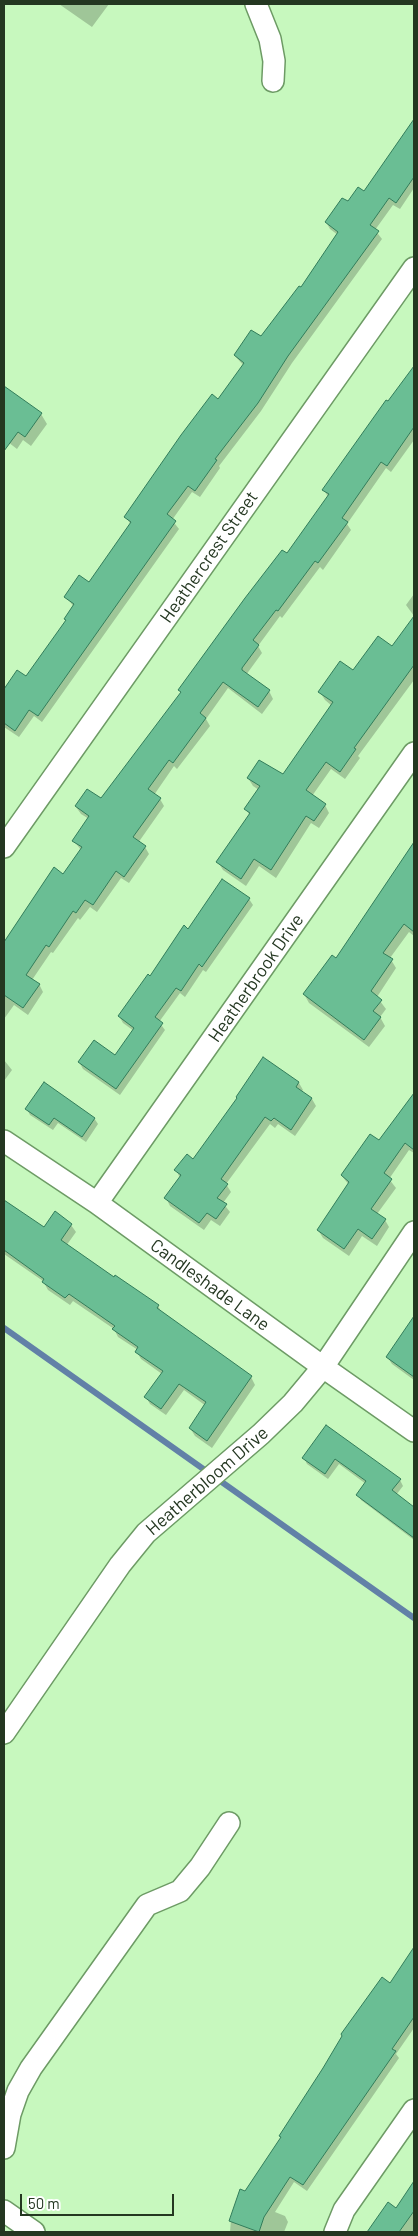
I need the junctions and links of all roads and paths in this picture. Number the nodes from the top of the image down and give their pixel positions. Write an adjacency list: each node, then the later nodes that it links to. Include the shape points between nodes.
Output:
1 (256, 4): 2 (street, via 270,39)
2 (273, 81)
3 (414, 268): 5 (street, Heathercrest Street)
4 (414, 753): 7 (street, Heatherbrook Drive)
5 (4, 847)
6 (4, 1142): 7 (street, Candleshade Lane)
7 (97, 1203): 9 (street, Candleshade Lane)
8 (414, 1232): 9 (street, Heatherbloom Drive)
9 (323, 1367): 10 (street, Candleshade Lane); 11 (street, Heatherbloom Drive, via 293,1403 146,1533 120,1565)
10 (414, 1431)
11 (4, 1733)
12 (229, 1823): 14 (street, via 180,1891 147,1905 32,2068 18,2091)
13 (414, 2110): 17 (street, via 344,2210)
14 (4, 2148)
15 (4, 2211): 16 (street)
16 (34, 2232)
17 (335, 2232)

